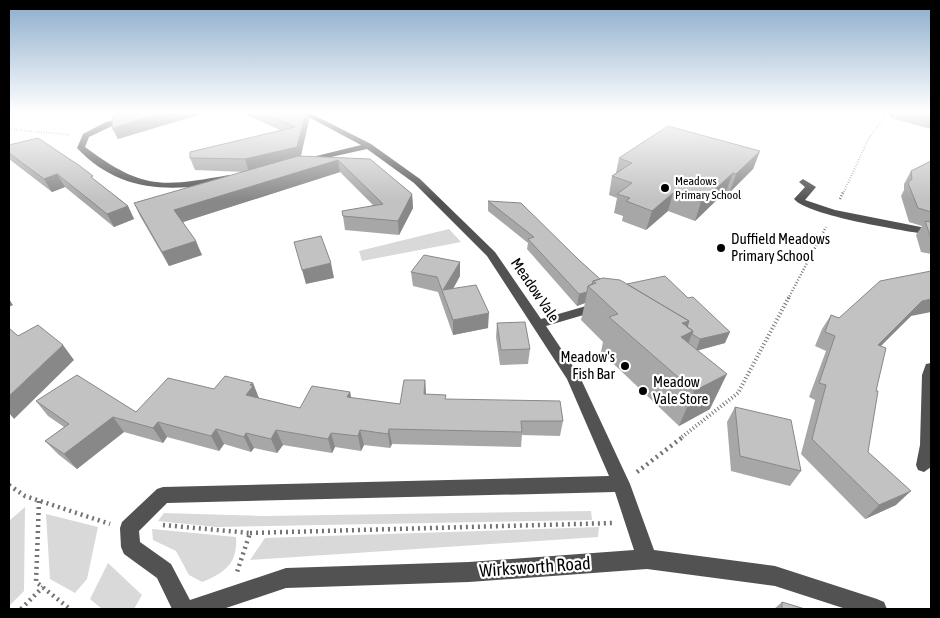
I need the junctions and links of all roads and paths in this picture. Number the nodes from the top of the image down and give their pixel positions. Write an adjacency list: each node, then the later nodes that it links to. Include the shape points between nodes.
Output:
1 (84, 142): 6 (street, via 81,148 110,171 136,183 159,187 184,186)
2 (360, 142): 4 (street, Meadow Vale)
3 (867, 142): 8 (path)
4 (368, 146): 5 (street); 11 (street, Meadow Vale, via 417,181 491,254)
5 (298, 163)
6 (235, 177)
7 (803, 182): 8 (street, via 811,187 799,199)
8 (833, 213): 9 (street); 15 (path, via 738,393)
9 (931, 232)
10 (615, 308): 11 (street, via 596,306)
11 (537, 324): 15 (street, Meadow Vale, via 573,377)
12 (931, 368): 13 (street)
13 (929, 445): 14 (street)
14 (924, 465)
15 (621, 484): 17 (street, Meadow Vale); 23 (street, via 163,495 129,528 131,547 164,571)
16 (39, 501): 20 (path, via 36,582)
17 (634, 522): 18 (path); 19 (street, Meadow Vale)
18 (250, 533)
19 (647, 559): 24 (street, Wirksworth Road, via 469,572 286,578); 25 (street, Wirksworth Road, via 775,576)
20 (44, 587): 21 (path); 22 (path)
21 (21, 609)
22 (70, 609)
23 (183, 609)
24 (193, 609)
25 (877, 609)

